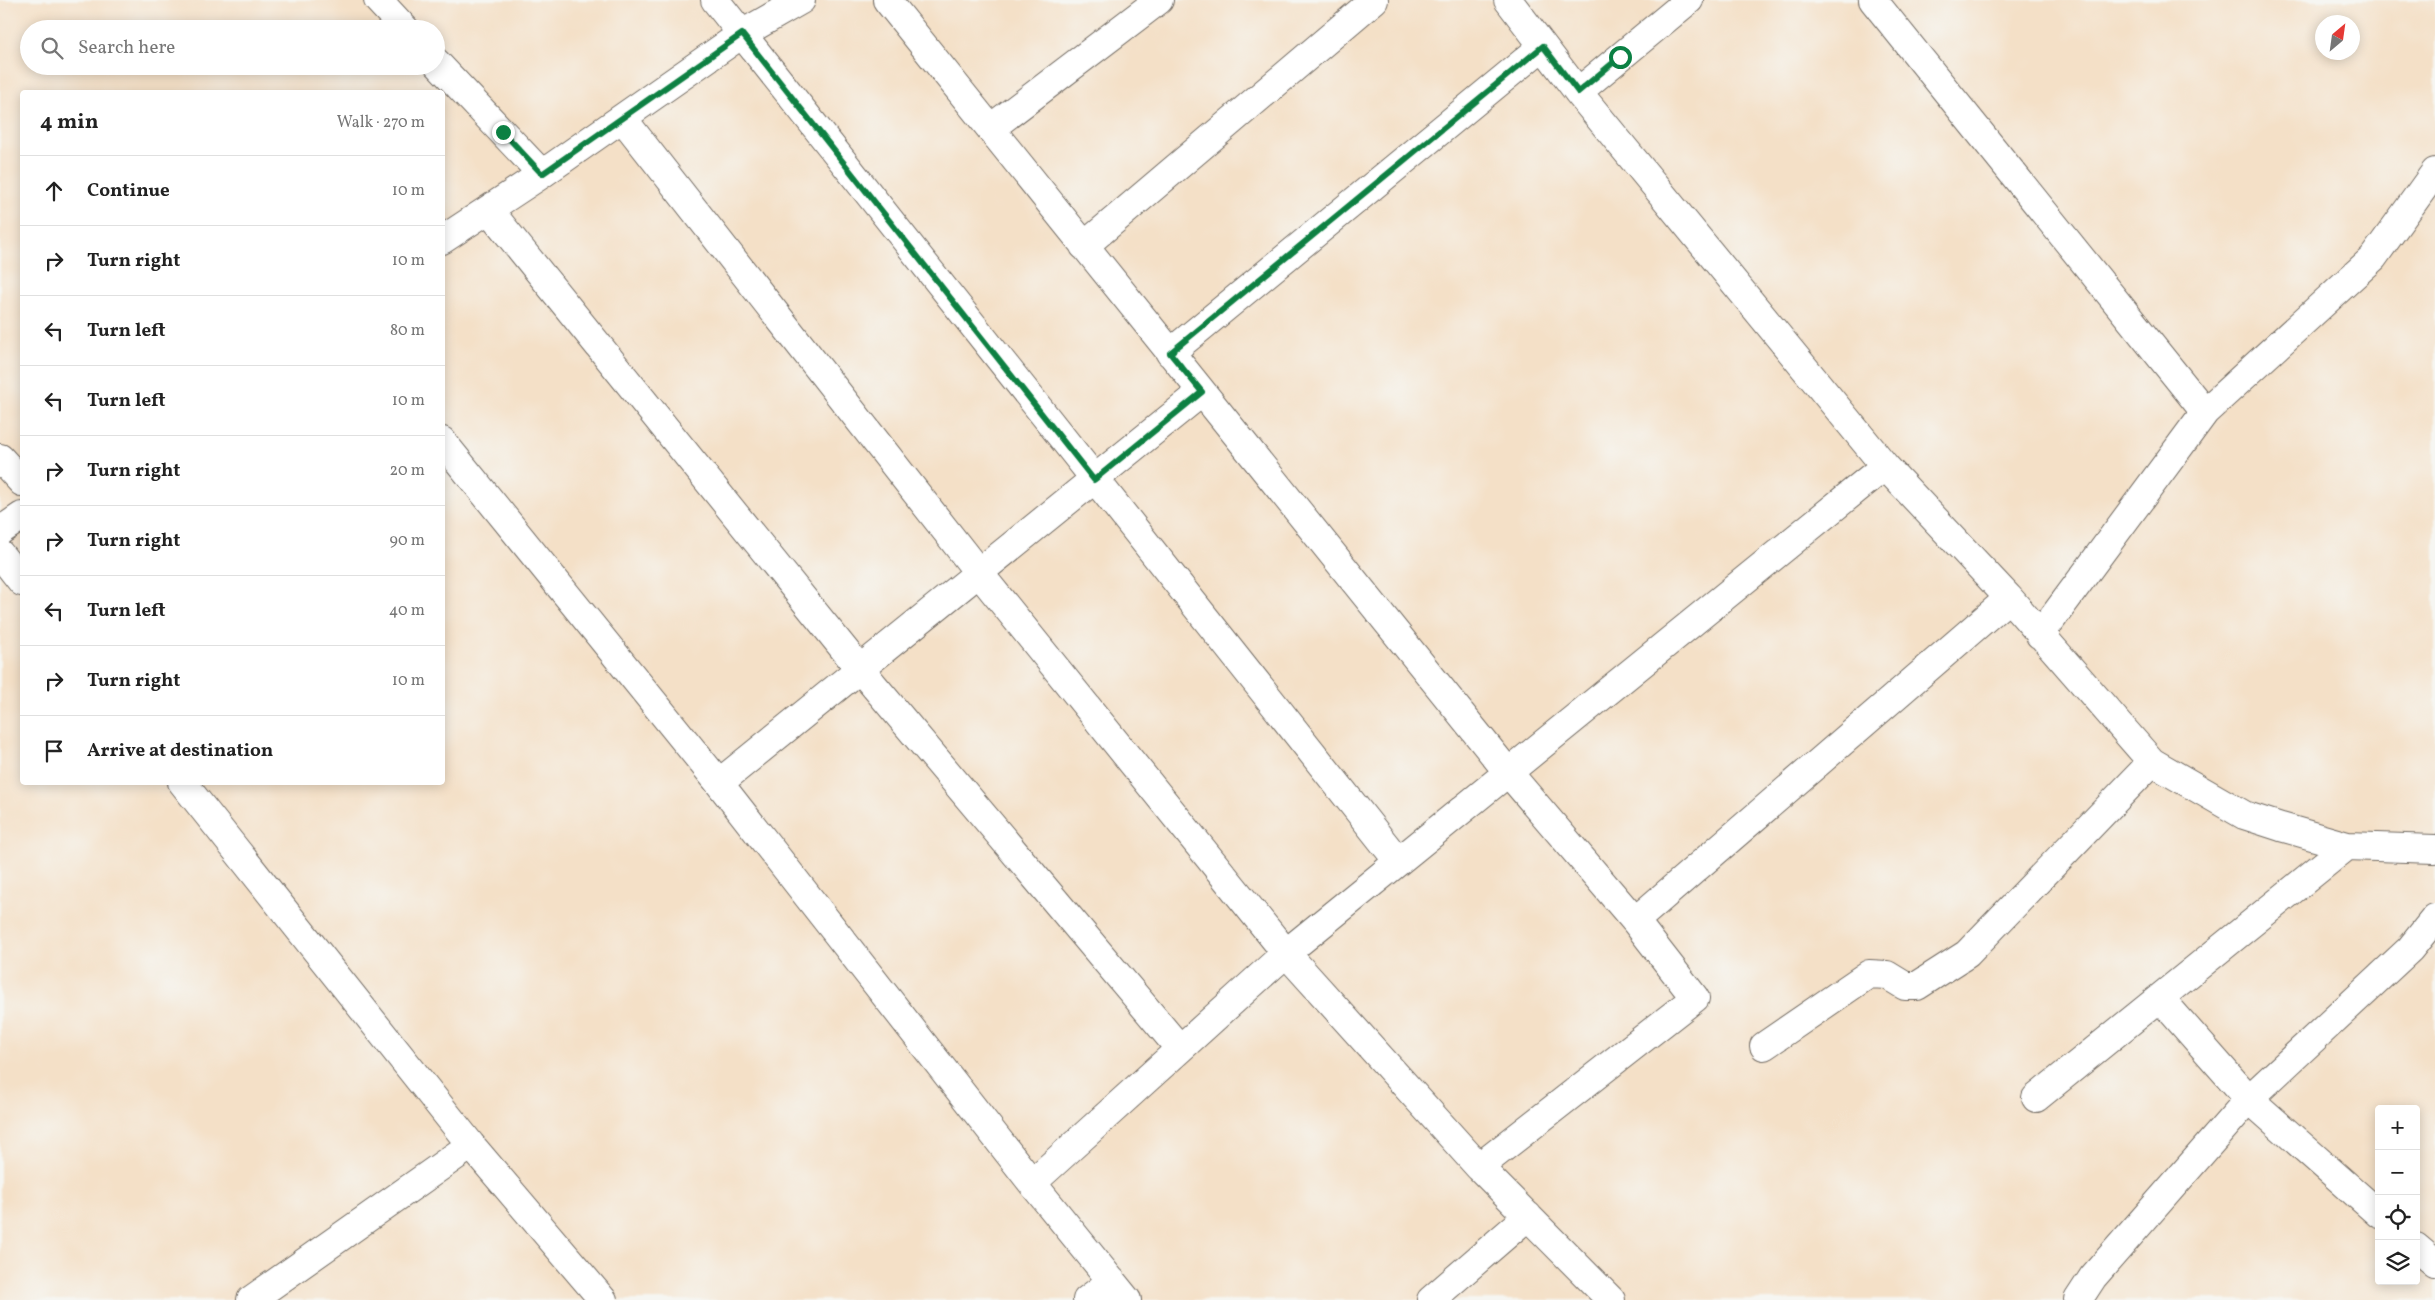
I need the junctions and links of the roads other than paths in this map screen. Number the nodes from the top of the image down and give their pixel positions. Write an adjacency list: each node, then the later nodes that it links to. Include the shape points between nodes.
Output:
1 (378, 0): 11 (street)
2 (715, 0): 12 (street)
3 (744, 0): 12 (street)
4 (801, 0): 12 (street)
5 (887, 0): 17 (street)
6 (1159, 0): 17 (street)
7 (1374, 0): 22 (street)
8 (1508, 0): 13 (street)
9 (1689, 0): 15 (street)
10 (1873, 0): 25 (street)
11 (397, 20)
12 (742, 34): 16 (street); 30 (street)
13 (1543, 46): 15 (street); 23 (street)
14 (445, 72): 19 (street)
15 (1578, 92): 28 (street)
16 (623, 119): 19 (street); 34 (street)
17 (991, 128): 22 (street)
18 (2435, 172): 25 (street, via 2373,258)
19 (542, 174): 20 (street)
20 (489, 210): 21 (street); 38 (street)
21 (445, 238)
22 (1084, 246): 23 (street)
23 (1170, 353): 24 (street)
24 (1202, 392): 30 (street); 40 (street)
25 (2205, 412): 37 (street)
26 (445, 445): 41 (street)
27 (0, 458): 29 (street)
28 (1885, 466): 36 (street); 40 (street)
29 (20, 480)
30 (1094, 480): 34 (street); 45 (street)
31 (20, 517): 32 (street)
32 (0, 531)
33 (0, 554): 35 (street)
34 (979, 573): 38 (street); 48 (street)
35 (20, 579)
36 (2009, 598): 37 (street); 47 (street)
37 (2040, 635): 39 (street)
38 (860, 670): 41 (street); 51 (street)
39 (2152, 762): 43 (street, via 2244,814); 50 (street, via 1967,954 1917,986 1905,986 1887,975 1869,974)
40 (1507, 771): 45 (street); 47 (street)
41 (719, 783): 56 (street)
42 (184, 785): 54 (street)
43 (2347, 846): 44 (street); 49 (street)
44 (2435, 849)
45 (1398, 862): 48 (street)
46 (2435, 918): 53 (street, via 2410,949)
47 (1635, 921): 55 (street, via 1695,998)
48 (1286, 953): 51 (street); 55 (street)
49 (2160, 998): 52 (street); 53 (street)
50 (1764, 1046)
51 (1180, 1049): 56 (street)
52 (2036, 1098)
53 (2249, 1098): 57 (street); 67 (street, via 2093,1277)
54 (472, 1144): 62 (street); 63 (street)
55 (1479, 1167): 58 (street)
56 (1032, 1183): 61 (street)
57 (2375, 1210)
58 (1528, 1216): 65 (street); 66 (street)
59 (2420, 1250): 60 (street)
60 (2435, 1263)
61 (1120, 1290): 64 (street)
62 (251, 1300)
63 (604, 1300)
64 (1088, 1300)
65 (1431, 1300)
66 (1612, 1300)
67 (2078, 1300)

